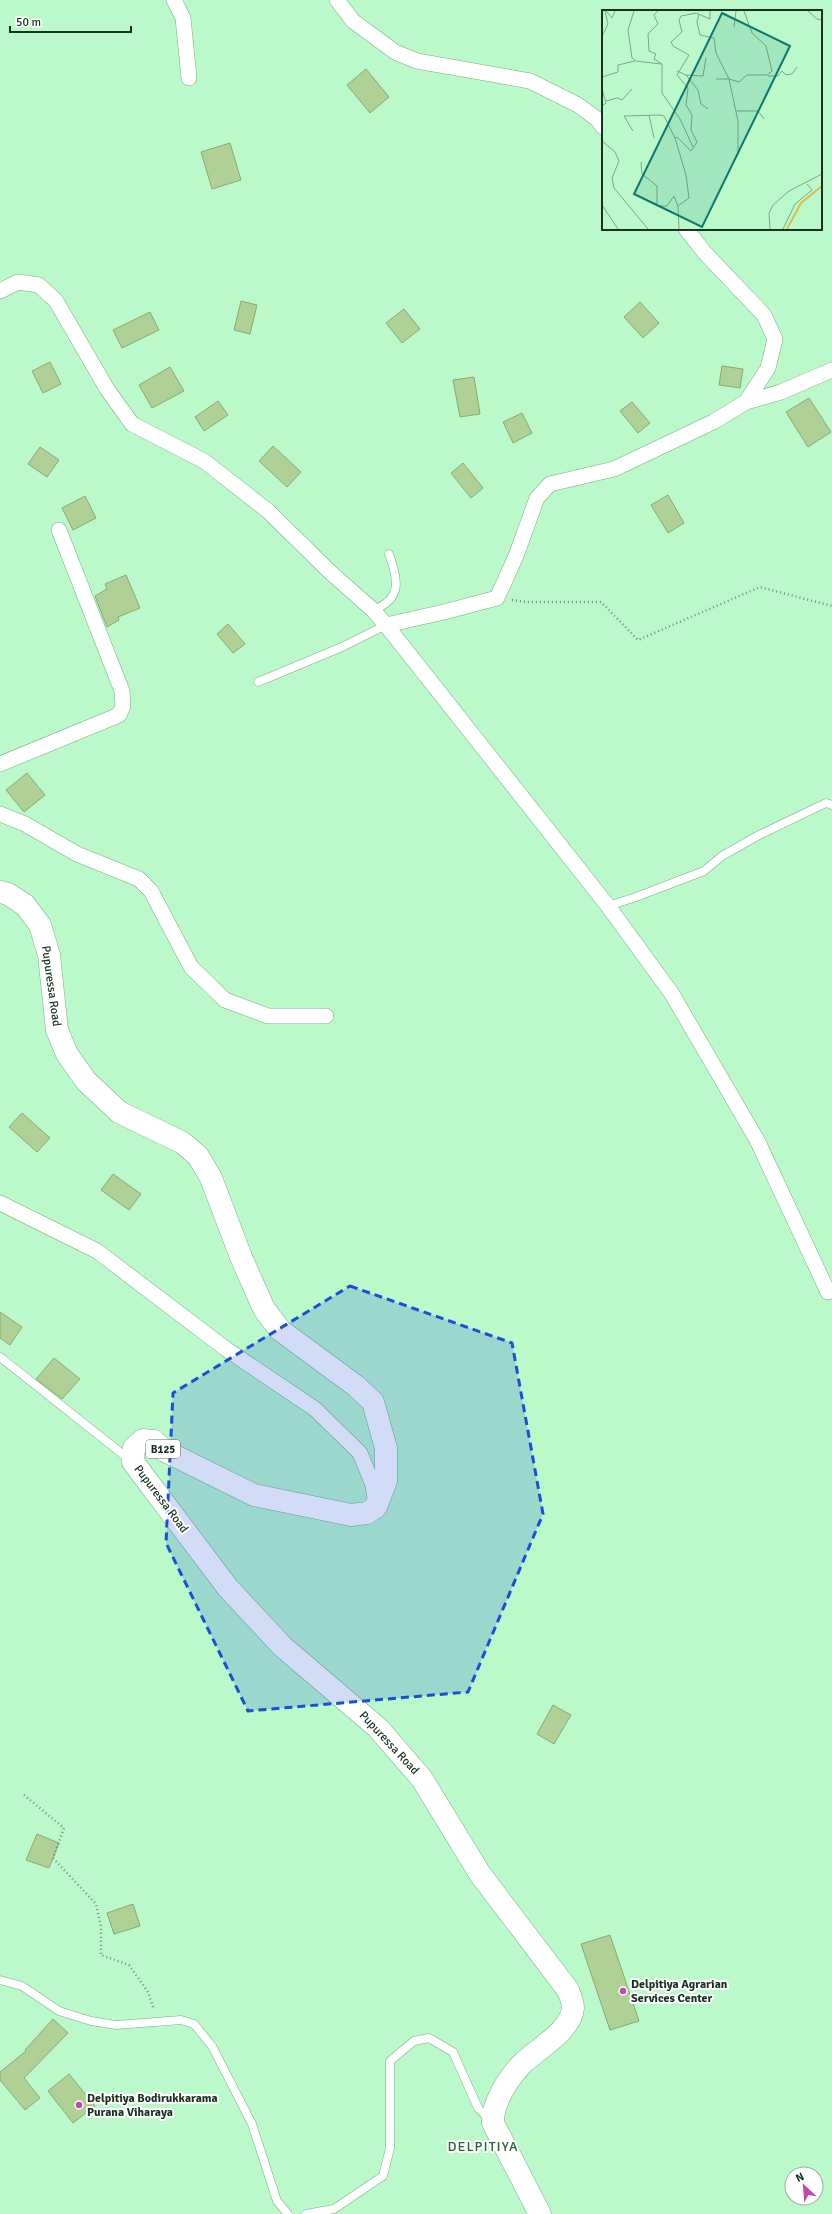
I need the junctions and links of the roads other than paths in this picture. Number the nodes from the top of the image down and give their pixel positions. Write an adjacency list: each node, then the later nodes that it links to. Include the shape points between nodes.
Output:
1 (174, 0): 3 (street, via 183,18)
2 (337, 0): 4 (street, via 354,21 396,52 417,61 530,81 578,105)
3 (189, 78)
4 (602, 126)
5 (687, 230): 8 (street, via 764,315 775,339 768,368)
6 (0, 291): 11 (street, via 18,282 39,285 56,301 107,389 132,424 210,466 268,511)
7 (832, 370): 8 (street, via 781,392)
8 (746, 402): 12 (street, via 713,422 614,469 550,484 537,498 516,556 497,598)
9 (59, 530): 14 (street, via 122,691 123,706 119,715)
10 (389, 554): 11 (lane, via 397,579 396,590 386,605)
11 (373, 610): 12 (street)
12 (386, 625): 13 (lane, via 342,647); 18 (street)
13 (258, 682)
14 (0, 764)
15 (832, 805): 18 (lane, via 826,803 759,834 722,856 704,871)
16 (0, 814): 19 (street, via 25,824 77,854 139,879 151,891 191,967 225,1000 268,1016)
17 (0, 892): 24 (main road, Pupuressa Road, via 25,905 40,925 49,954 57,1030 67,1054 86,1081 120,1112 183,1143 198,1156 211,1178 264,1309 280,1330 356,1386 373,1402 386,1448 386,1481)
18 (608, 906): 21 (street, via 672,994 757,1140)
19 (326, 1016)
20 (0, 1203): 24 (street, via 97,1252 226,1349 315,1409 360,1454 373,1485)
21 (828, 1292)
22 (0, 1357): 23 (lane)
23 (132, 1462): 24 (main road, Pupuressa Road / B125, via 134,1448 142,1440 154,1441 165,1451 254,1495 351,1515); 26 (main road, Pupuressa Road / B125, via 228,1588 283,1647 378,1728 422,1779 480,1874 568,1990 573,2007 569,2020 521,2064 496,2103)
24 (376, 1507)
25 (0, 1980): 27 (lane, via 22,1986 59,2011 92,2021 116,2025 181,2020 194,2024 212,2046 252,2124 277,2201)
26 (493, 2123): 28 (lane, via 478,2108 453,2052 429,2038 414,2041 390,2061 390,2148 383,2176 334,2209); 29 (main road)
27 (288, 2214)
28 (306, 2214)
29 (540, 2214)

